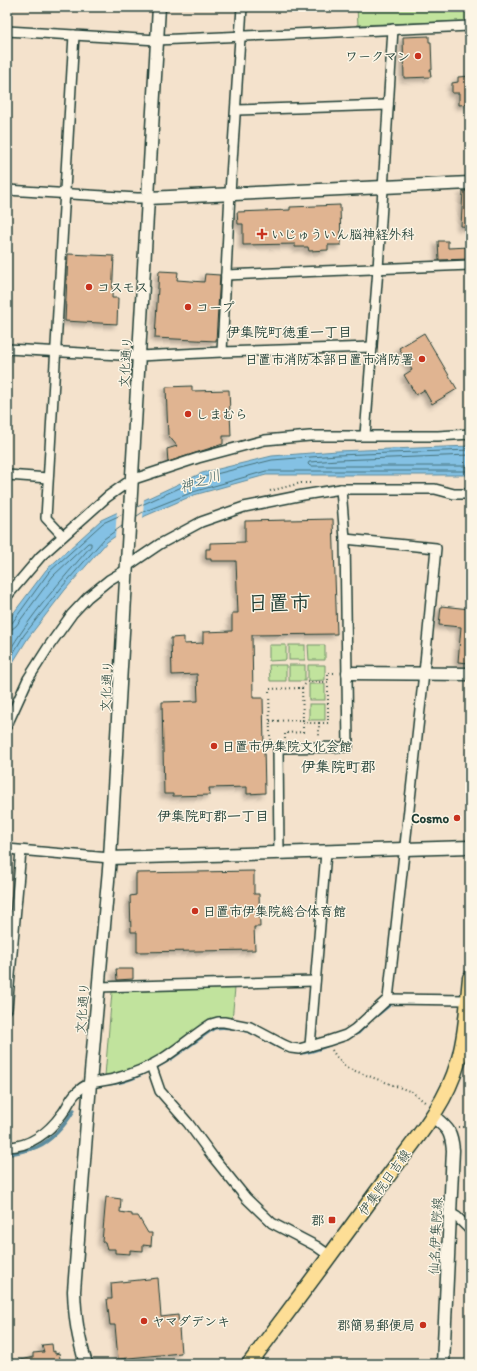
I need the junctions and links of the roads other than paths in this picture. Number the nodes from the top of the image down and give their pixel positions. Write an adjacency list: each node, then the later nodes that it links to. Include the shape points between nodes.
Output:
1 (159, 7): 8 (street, 文化通り)
2 (242, 7): 7 (street)
3 (470, 26): 4 (street)
4 (393, 30): 7 (street); 9 (street)
5 (7, 31): 6 (street)
6 (74, 35): 8 (street); 15 (street)
7 (240, 37): 8 (street); 10 (street)
8 (157, 40): 16 (street, 文化通り)
9 (388, 105): 10 (street); 12 (street)
10 (237, 110): 14 (street)
11 (470, 183): 12 (street)
12 (383, 188): 14 (street); 18 (street)
13 (7, 190): 15 (street)
14 (230, 193): 16 (street); 19 (street)
15 (65, 194): 16 (street); 22 (street)
16 (148, 198): 24 (street, 文化通り)
17 (470, 266): 18 (street)
18 (378, 269): 19 (street); 20 (street)
19 (226, 275): 23 (street)
20 (372, 347): 23 (street); 26 (street)
21 (7, 349): 22 (street)
22 (56, 352): 24 (street); 28 (street)
23 (222, 352): 24 (street)
24 (139, 356): 29 (street, 文化通り)
25 (470, 434): 26 (street)
26 (365, 435): 29 (street, via 265,440)
27 (7, 475): 28 (street)
28 (48, 478): 32 (street, via 46,518)
29 (131, 480): 32 (street, via 107,496); 34 (street, 文化通り)
30 (341, 489): 31 (street, via 435,489 454,494); 33 (street); 34 (street, via 303,494 244,508 201,522)
31 (470, 494)
32 (63, 536): 35 (street, via 41,556)
33 (345, 539): 36 (street); 37 (street, via 436,548)
34 (126, 564): 39 (street, via 72,614 28,679); 46 (street, 文化通り)
35 (7, 596)
36 (348, 673): 37 (street); 45 (street, via 348,747 278,748)
37 (424, 673): 38 (street); 43 (street)
38 (470, 674)
39 (7, 725)
40 (470, 848): 43 (street)
41 (7, 849): 42 (street)
42 (21, 850): 46 (street); 51 (street)
43 (404, 850): 44 (street); 50 (street)
44 (326, 852): 45 (street); 48 (street)
45 (279, 854): 46 (street)
46 (110, 858): 49 (street, 文化通り)
47 (470, 978): 52 (main road, 伊集院日吉線)
48 (314, 981): 49 (street); 53 (street)
49 (98, 987): 55 (street, 文化通り)
50 (388, 999): 52 (street); 53 (street, via 346,1035)
51 (7, 1007)
52 (468, 1010): 56 (main road, 伊集院日吉線, via 458,1062)
53 (310, 1046): 54 (street, via 290,1048 250,1027 218,1022 207,1027)
54 (152, 1068): 55 (street, via 116,1079); 60 (street, via 160,1091 246,1198 272,1223)
55 (90, 1083): 57 (street, via 75,1094 50,1130 28,1143); 61 (street, 文化通り, via 74,1291 75,1316)
56 (433, 1116): 58 (street, 仙名伊集院線, via 448,1130 452,1139); 60 (main road, 伊集院日吉線)
57 (7, 1147)
58 (450, 1213): 59 (street); 63 (street, 仙名伊集院線)
59 (470, 1230)
60 (330, 1256): 62 (main road, 伊集院日吉線)
61 (86, 1364)
62 (249, 1364)
63 (443, 1364)

